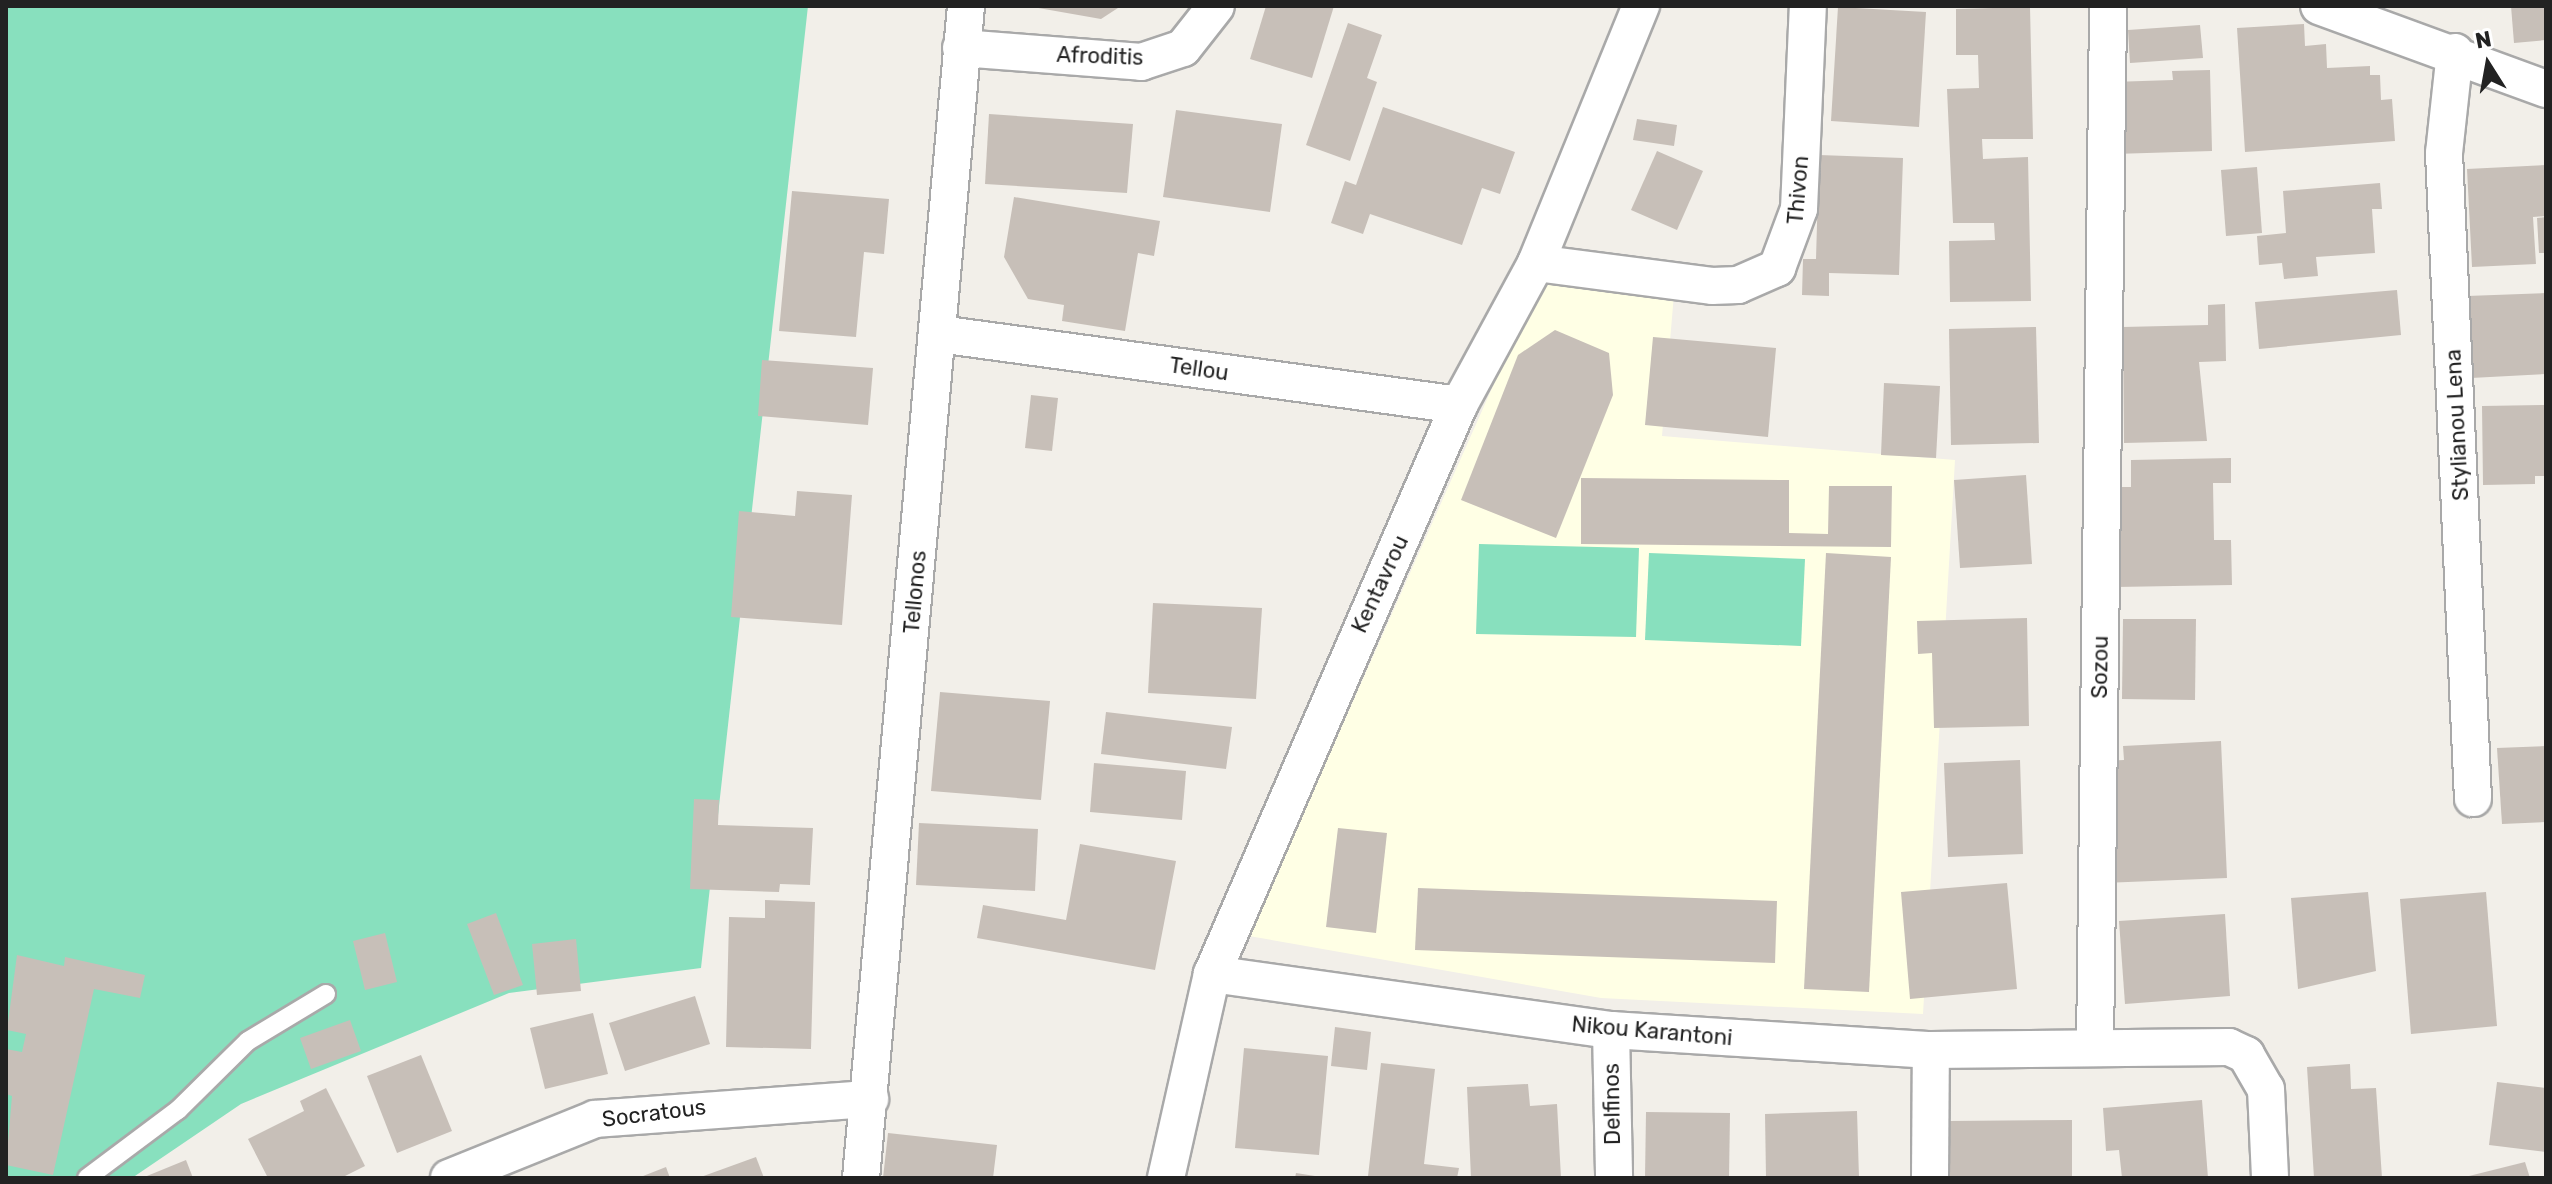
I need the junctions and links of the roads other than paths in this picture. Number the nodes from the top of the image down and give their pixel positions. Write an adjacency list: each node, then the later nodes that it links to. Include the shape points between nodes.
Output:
1 (966, 6): 7 (street, Tellonos)
2 (1216, 6): 7 (street, Afroditis, via 1183,48 1141,62)
3 (1641, 6): 10 (street, Kentavrou)
4 (1808, 6): 10 (street, Thivon, via 1799,209 1777,268 1738,285 1712,286)
5 (2108, 6): 17 (street, Sozou)
6 (2319, 6): 8 (street)
7 (961, 48): 11 (street, Tellonos)
8 (2455, 52): 9 (street); 13 (street, Stylianou Lena, via 2444,153)
9 (2546, 89)
10 (1536, 263): 12 (street, Kentavrou)
11 (939, 334): 12 (street, Tellou); 19 (street, Tellonos)
12 (1459, 405): 14 (street, Kentavrou)
13 (2473, 798)
14 (1212, 974): 16 (street, Nikou Karantoni); 23 (street, Kentavrou)
15 (326, 994): 20 (lane, via 248,1041 178,1110)
16 (1611, 1030): 18 (street, Nikou Karantoni); 24 (street, Delfinos)
17 (2095, 1047): 18 (street, Nikou Karantoni); 26 (street, via 2229,1047 2255,1066 2270,1120)
18 (1931, 1050): 25 (street)
19 (870, 1099): 21 (street, Socratous, via 595,1119); 22 (street, Tellonos)
20 (87, 1178)
21 (449, 1178)
22 (861, 1178)
23 (1166, 1178)
24 (1614, 1178)
25 (1930, 1178)
26 (2270, 1178)

